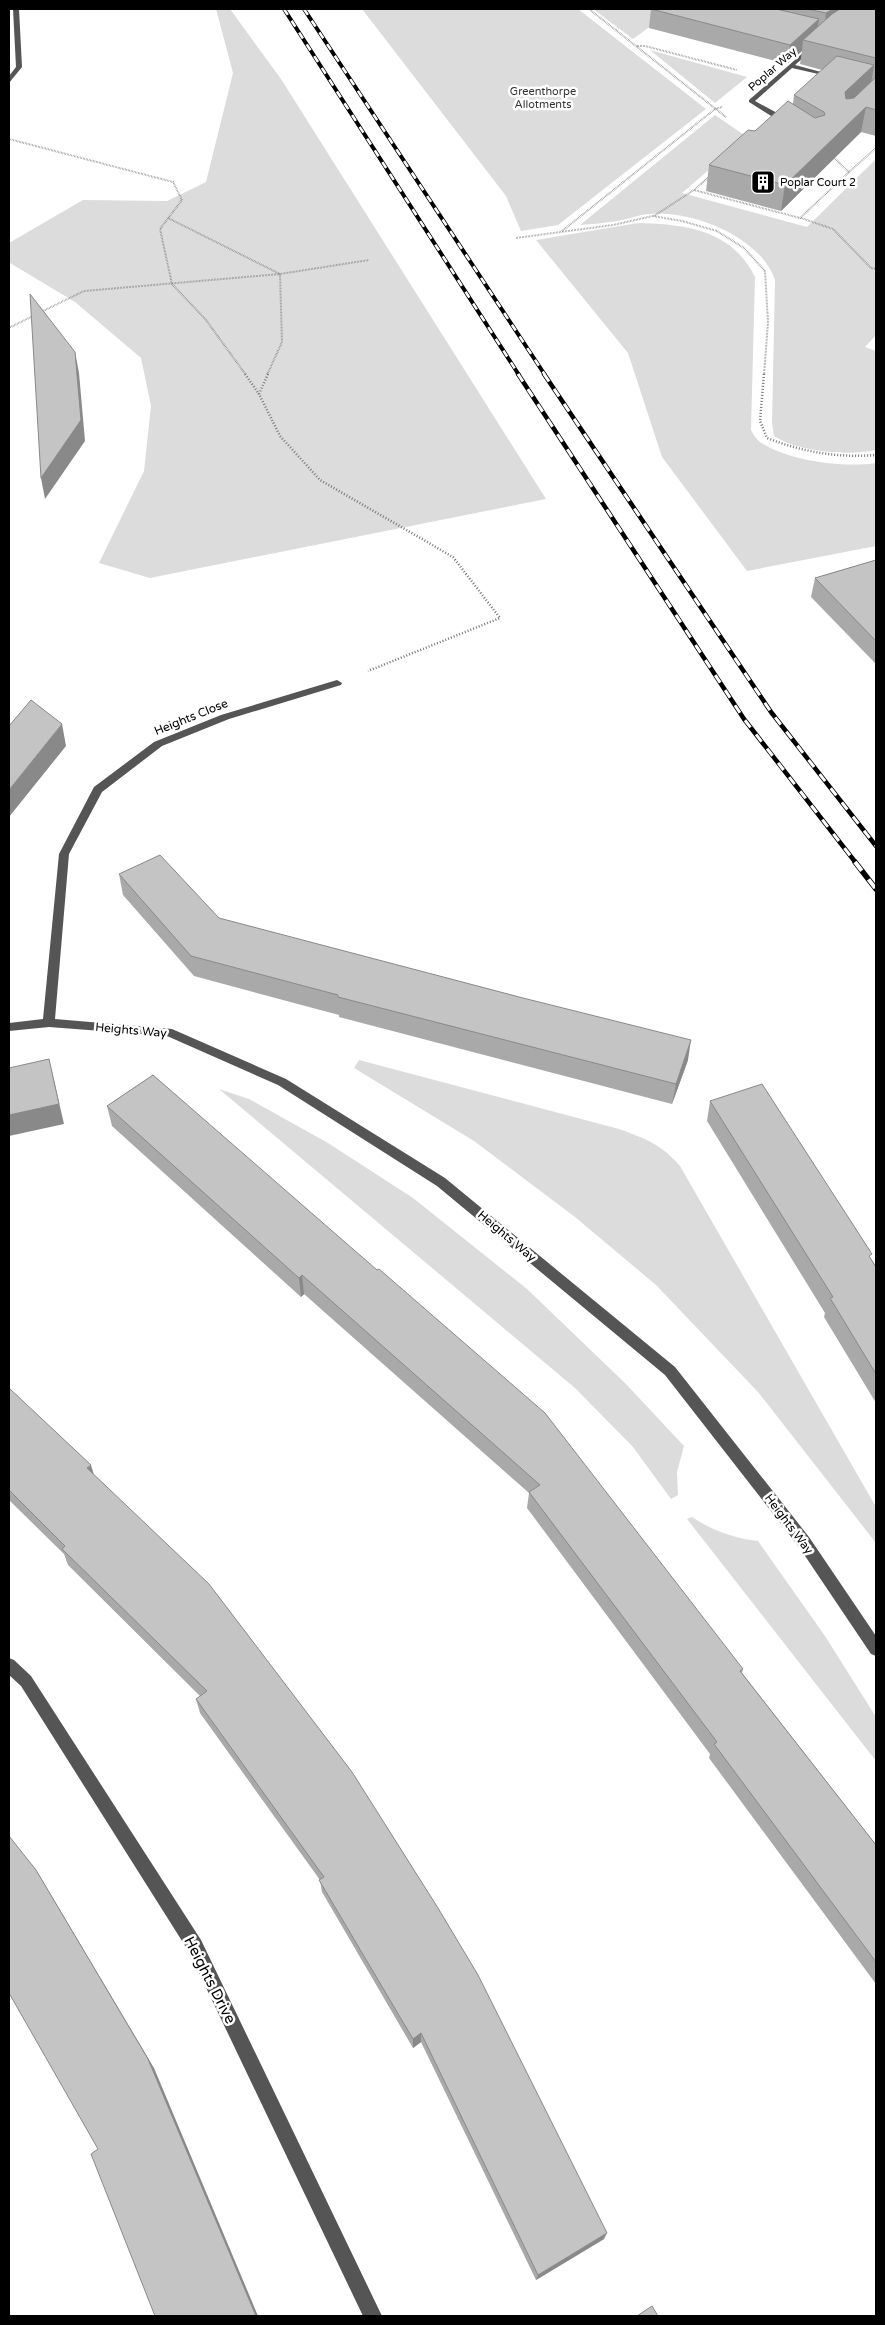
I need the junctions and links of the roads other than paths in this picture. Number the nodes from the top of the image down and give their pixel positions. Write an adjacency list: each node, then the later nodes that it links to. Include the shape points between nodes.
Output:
1 (16, 9): 5 (street, via 19,67)
2 (818, 42): 3 (street, Poplar Way)
3 (790, 66): 4 (street); 6 (street, Poplar Way, via 751,101)
4 (838, 78)
5 (9, 81)
6 (815, 139)
7 (337, 683): 8 (street, Heights Close, via 225,717 158,744 98,790 64,854)
8 (49, 1023): 9 (street, Heights Way); 10 (street, Heights Way, via 168,1032 282,1082 441,1182 670,1371 804,1542)
9 (9, 1028)
10 (876, 1649)
11 (9, 1665): 12 (street, Heights Drive, via 26,1681 195,1946)
12 (373, 2316)

